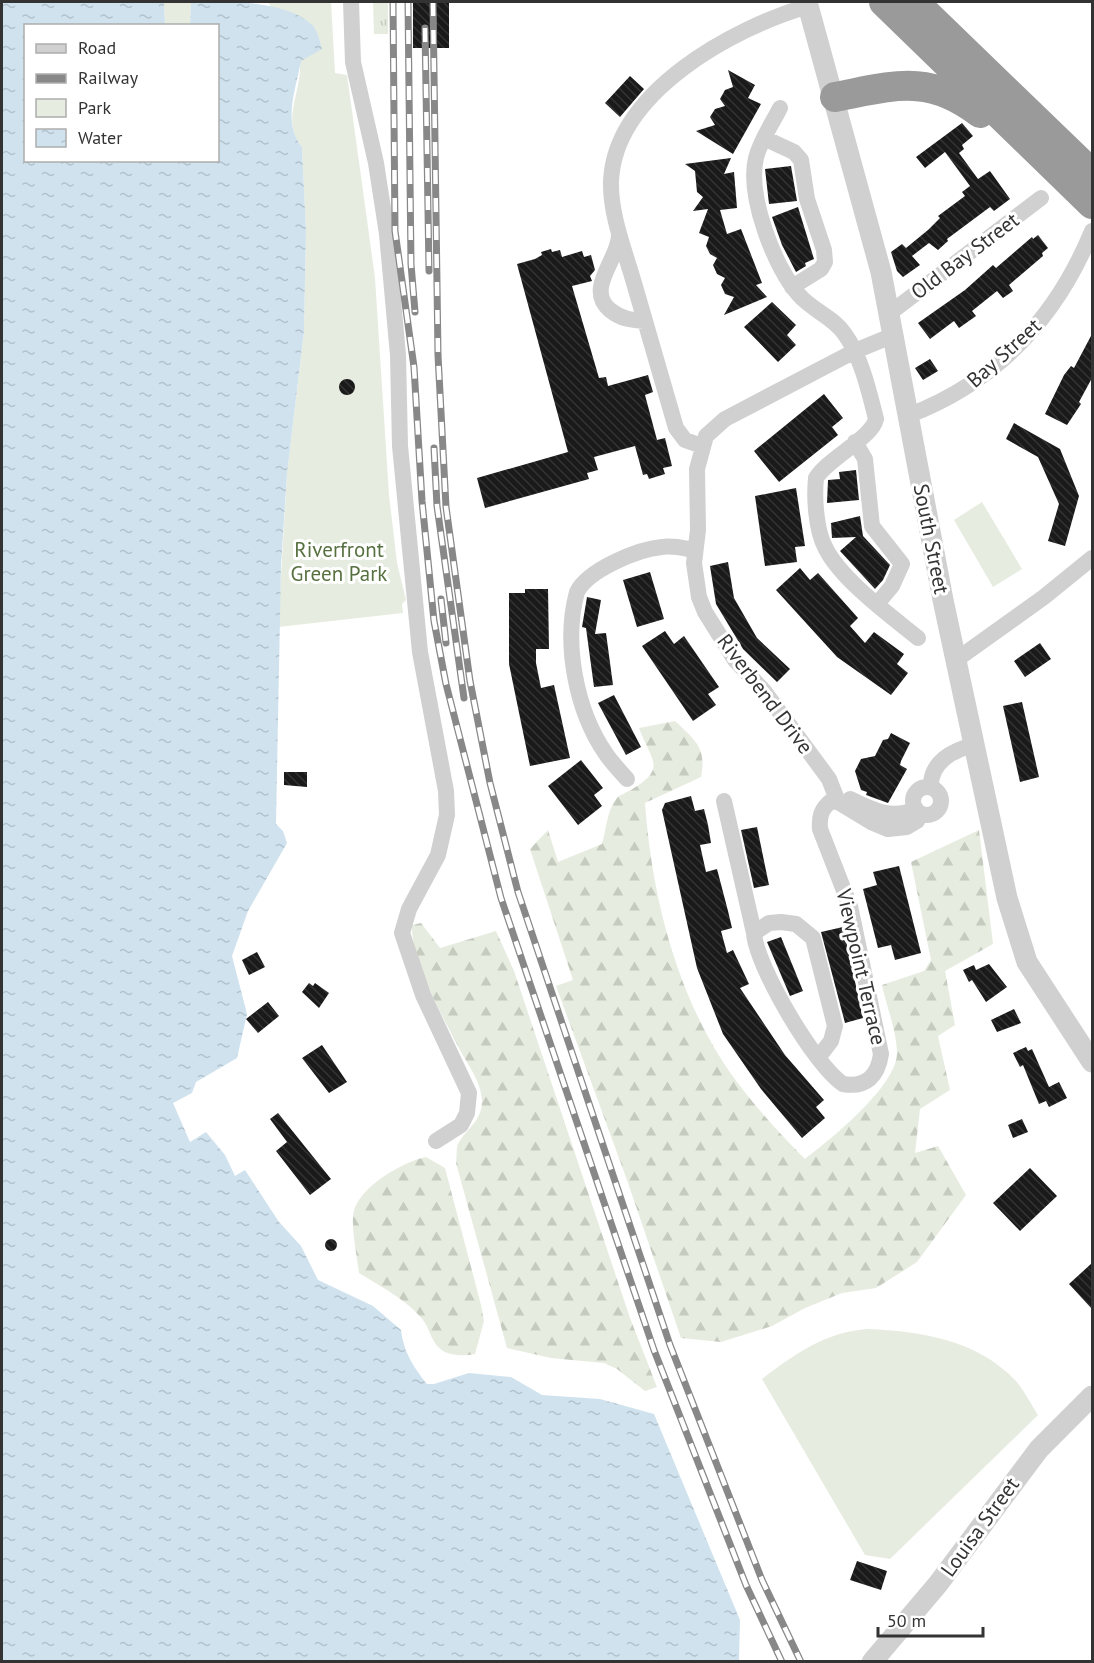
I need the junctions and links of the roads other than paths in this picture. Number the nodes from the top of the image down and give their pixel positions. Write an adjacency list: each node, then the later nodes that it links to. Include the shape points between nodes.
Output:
1 (351, 2): 34 (street, via 353,62 387,234 398,355 400,446 420,652 446,791 447,815 438,855 402,933 423,995 470,1093 468,1113 461,1125)
2 (884, 2): 8 (highway)
3 (914, 2): 9 (highway)
4 (808, 4): 5 (street, South Street); 12 (street, via 707,52 645,105 615,155 611,182)
5 (835, 97): 8 (highway, via 894,85 937,88 965,102); 15 (street, South Street)
6 (780, 108): 7 (street)
7 (764, 138): 14 (street, via 755,161 758,202 780,266); 14 (street, via 794,152 801,160 807,199 824,250 821,268)
8 (1054, 167): 11 (highway)
9 (1092, 174)
10 (1041, 198): 15 (street, Old Bay Street)
11 (1092, 204)
12 (619, 232): 16 (street); 16 (street, via 600,296 619,317)
13 (1091, 235): 19 (street, Bay Street, via 1053,307 1026,339 966,388)
14 (792, 287): 18 (street, via 842,330)
15 (890, 313): 17 (street, South Street)
16 (645, 321): 21 (street, via 676,428 685,440)
17 (894, 335): 18 (street, Riverbend Drive); 19 (street, South Street)
18 (855, 351): 20 (street, via 876,419 872,428); 21 (street, Riverbend Drive, via 725,419)
19 (908, 416): 26 (street, South Street)
20 (855, 442): 24 (street, via 865,459 872,526 902,564 892,586); 24 (street, via 816,478 821,536 829,554)
21 (702, 446): 22 (street, Riverbend Drive, via 697,469 698,530)
22 (694, 550): 28 (street, via 667,546 630,555 597,573 577,592 572,641 579,690 597,740); 29 (street, Riverbend Drive, via 699,597 705,612 735,660 764,691 829,779)
23 (1092, 558): 26 (street)
24 (877, 604): 25 (street)
25 (918, 638)
26 (956, 660): 27 (street, South Street)
27 (974, 745): 29 (street, via 943,759 933,772 931,787 915,792 913,804 919,811 903,815 882,813); 33 (street, South Street, via 1007,898 1027,962)
28 (627, 779)
29 (837, 797): 32 (street, Viewpoint Terrace, via 823,809 820,830 850,906 881,1054 873,1077 851,1086 838,1081)
30 (724, 801): 31 (street)
31 (754, 933): 32 (street, Viewpoint Terrace, via 756,946 789,1014); 32 (street, Viewpoint Terrace, via 769,923 781,922 796,924 813,938 835,1026 831,1041)
32 (818, 1058)
33 (1092, 1062)
34 (436, 1141)
35 (1092, 1396): 36 (street, Louisa Street, via 1039,1449 938,1584)
36 (872, 1662)

